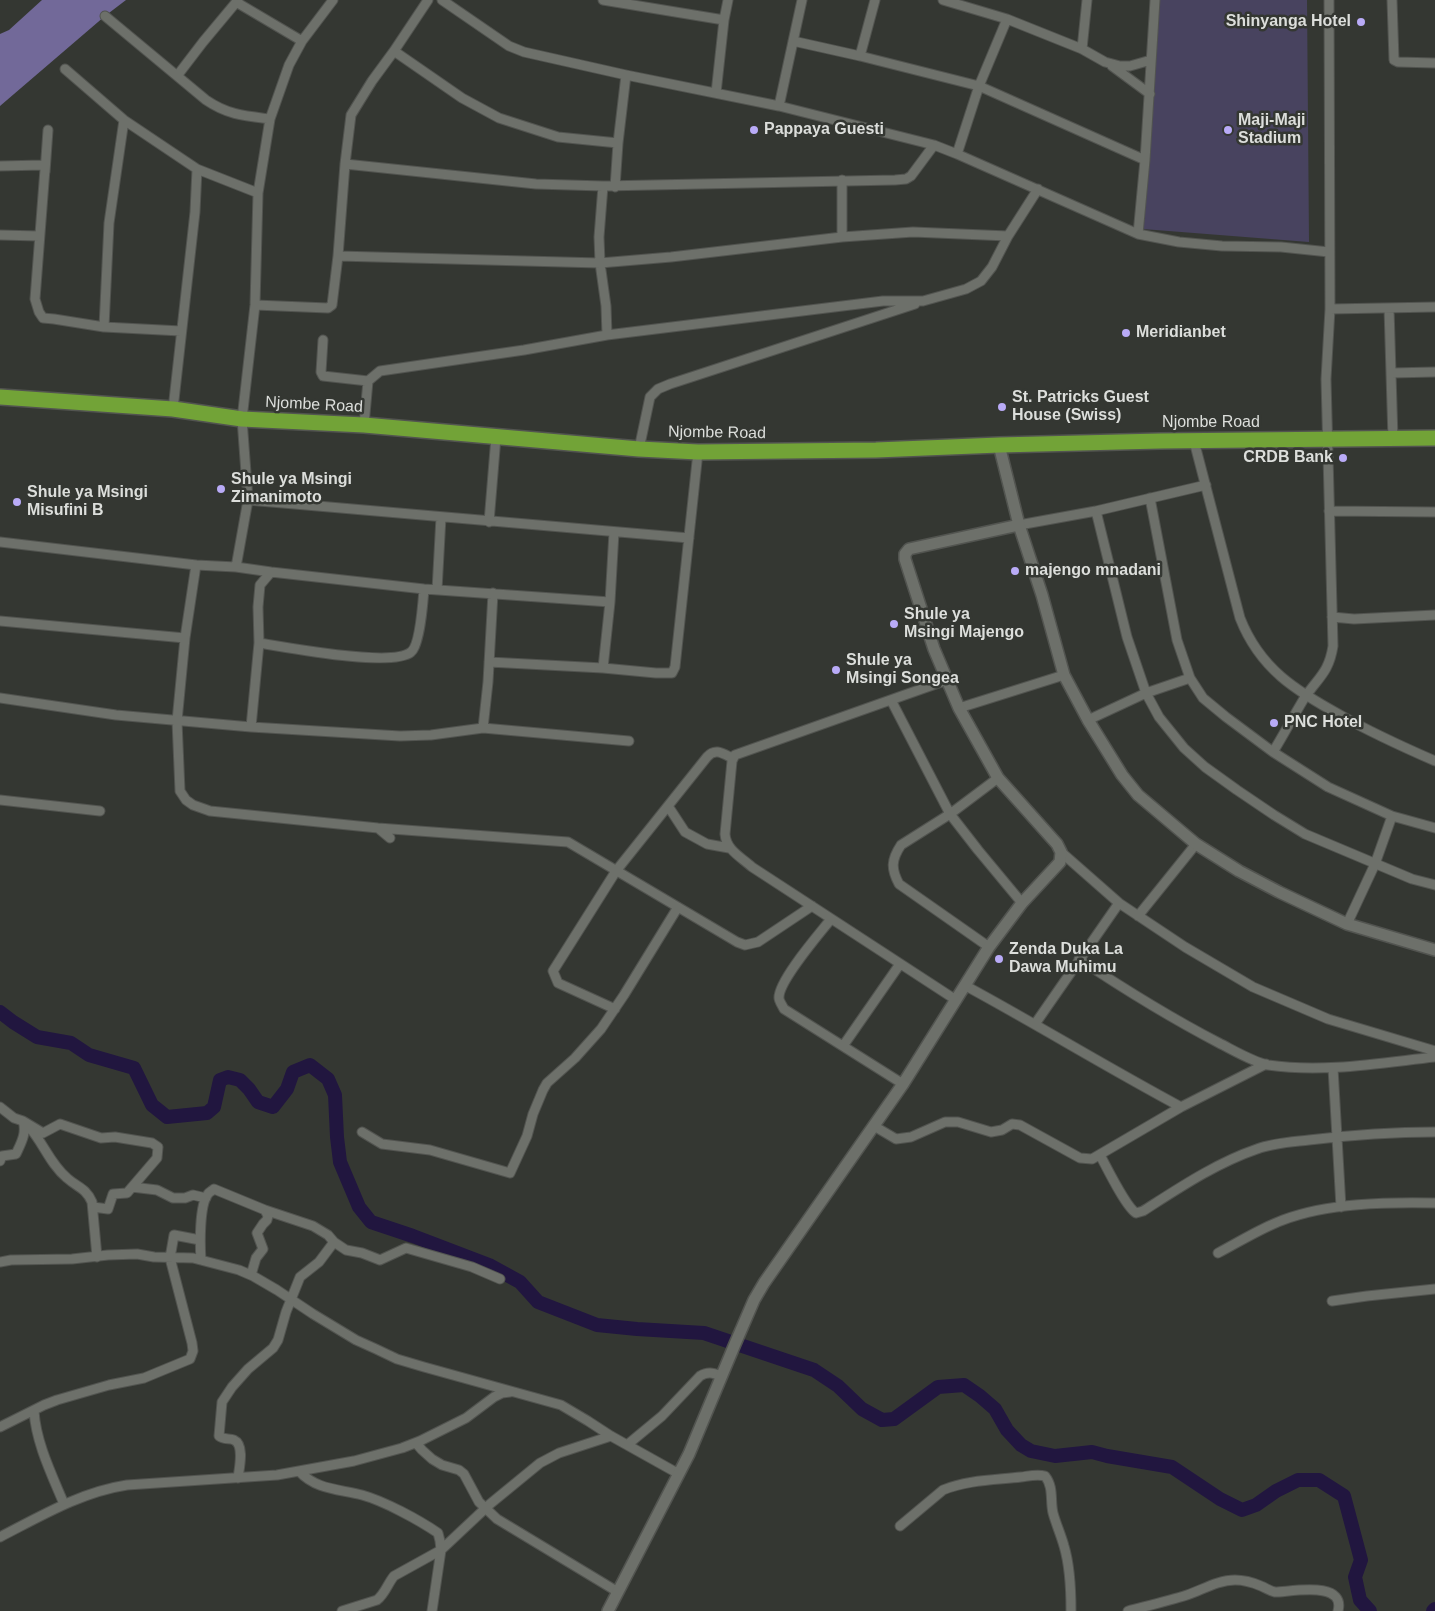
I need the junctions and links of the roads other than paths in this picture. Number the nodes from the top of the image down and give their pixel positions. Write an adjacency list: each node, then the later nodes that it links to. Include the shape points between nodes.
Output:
1 (333, 0): 17 (street)
2 (428, 0): 20 (street)
3 (442, 0): 26 (street, via 508,46)
4 (603, 0): 16 (street)
5 (728, 0): 16 (street)
6 (802, 0): 18 (street)
7 (875, 0): 21 (street)
8 (943, 0): 15 (street)
9 (1088, 0): 19 (street)
10 (1155, 0): 22 (street)
11 (1329, 0): 53 (street)
12 (1392, 0): 24 (street, via 1394,60)
13 (237, 1): 17 (street); 27 (street)
14 (105, 16): 27 (street)
15 (1007, 19): 19 (street); 28 (street)
16 (724, 20): 29 (street)
17 (302, 41): 32 (street, via 289,64)
18 (793, 41): 21 (street); 31 (street)
19 (1082, 50): 23 (street)
20 (394, 51): 35 (street, via 462,98 500,118 558,137); 39 (street, via 351,115)
21 (860, 56): 28 (street)
22 (1151, 60): 23 (street, via 1130,66); 30 (street)
23 (1106, 62): 30 (street)
24 (1435, 63)
25 (65, 69): 33 (street)
26 (626, 75): 29 (street); 35 (street)
27 (178, 76): 32 (street, via 217,107 234,114)
28 (979, 86): 37 (street); 38 (street)
29 (716, 93): 31 (street)
30 (1150, 94): 38 (street)
31 (779, 106): 36 (street)
32 (270, 119): 47 (street)
33 (124, 120): 41 (street); 61 (street, via 109,223)
34 (48, 130): 42 (street)
35 (618, 143): 45 (street)
36 (934, 145): 37 (street); 43 (street, via 906,179)
37 (957, 154): 46 (street)
38 (1146, 160): 48 (street)
39 (345, 164): 44 (street, via 536,184); 54 (street)
40 (0, 166): 42 (street, via 43,165)
41 (196, 169): 47 (street); 62 (street, via 196,212)
42 (45, 172): 50 (street)
43 (842, 180): 45 (street); 52 (street)
44 (603, 186): 45 (street); 55 (street)
45 (615, 186)
46 (1038, 190): 48 (street); 51 (street)
47 (258, 193): 57 (street)
48 (1138, 234): 53 (street, via 1179,242)
49 (0, 235): 50 (street)
50 (39, 236): 61 (street, via 35,298 43,318)
51 (1008, 236): 52 (street, via 913,232); 56 (street, via 992,267 981,280 966,289)
52 (842, 237): 55 (street)
53 (1329, 252): 60 (street)
54 (338, 256): 55 (street); 57 (street, via 330,307)
55 (600, 263): 63 (street)
56 (923, 302): 63 (street, via 883,301); 78 (street, via 658,389 650,397)
57 (255, 305): 70 (street)
58 (1435, 307): 59 (street)
59 (1389, 308): 60 (street); 66 (street)
60 (1330, 309): 75 (street)
61 (104, 327): 62 (street)
62 (181, 331): 69 (street)
63 (607, 335): 67 (street, via 386,370 374,374)
64 (323, 340): 67 (street, via 323,376)
65 (1435, 372): 66 (street)
66 (1391, 373): 73 (street)
67 (368, 381): 71 (street)
68 (0, 397): 69 (highway, Njombe Road)
69 (173, 409): 70 (highway, Njombe Road)
70 (242, 419): 71 (highway, Njombe Road); 82 (street)
71 (364, 425): 72 (highway, Njombe Road)
72 (496, 437): 78 (highway, Njombe Road); 87 (street)
73 (1393, 438): 74 (highway, Njombe Road); 75 (highway, Njombe Road)
74 (1435, 438)
75 (1326, 439): 76 (highway, Njombe Road); 84 (street)
76 (1194, 441): 77 (highway, Njombe Road); 80 (street)
77 (999, 445): 79 (highway, Njombe Road); 88 (street)
78 (639, 449): 79 (highway, Njombe Road)
79 (698, 452): 90 (street)
80 (1206, 485): 81 (street); 110 (street, via 1240,618 1248,636 1272,669)
81 (1150, 498): 83 (street); 107 (street, via 1177,640)
82 (248, 500): 86 (street); 93 (street)
83 (1096, 511): 88 (street); 109 (street, via 1127,636)
84 (1329, 511): 85 (street); 100 (street)
85 (1435, 512)
86 (441, 517): 87 (street); 96 (street)
87 (489, 522): 89 (street)
88 (1019, 525): 106 (street); 108 (street, via 909,549 904,554)
89 (614, 532): 90 (street); 98 (street)
90 (689, 538): 105 (street, via 672,672 656,674)
91 (0, 542): 92 (street)
92 (196, 565): 93 (street); 102 (street)
93 (236, 567): 94 (street)
94 (271, 572): 95 (street); 103 (street, via 260,585)
95 (424, 589): 96 (street); 103 (street, via 415,646 404,656 376,658)
96 (437, 590): 97 (street)
97 (493, 593): 98 (street); 104 (street)
98 (610, 602): 105 (street)
99 (1435, 615): 100 (street)
100 (1332, 617): 110 (street, via 1330,660)
101 (0, 621): 102 (street)
102 (185, 638): 115 (street)
103 (259, 643): 116 (street)
104 (489, 662): 105 (street); 117 (street)
105 (603, 668)
106 (1064, 675): 113 (street); 114 (street)
107 (1190, 678): 109 (street); 119 (street, via 1203,698)
108 (947, 680): 112 (street); 113 (street)
109 (1146, 693): 114 (street); 134 (street, via 1159,717 1184,748 1205,766 1305,834)
110 (1306, 696): 119 (street); 121 (street)
111 (0, 698): 115 (street)
112 (891, 700): 120 (street); 126 (street)
113 (959, 708): 122 (street)
114 (1088, 720): 131 (street, via 1138,795)
115 (177, 721): 116 (street); 128 (street, via 180,791 193,804 210,811)
116 (251, 727): 117 (street, via 400,736)
117 (483, 728): 118 (street)
118 (629, 741)
119 (1273, 752): 127 (street, via 1328,787)
120 (732, 758): 124 (street, via 719,752 710,754); 132 (street, via 725,834)
121 (1435, 761)
122 (998, 778): 126 (street); 133 (street, via 1050,834)
123 (0, 800): 125 (street)
124 (668, 806): 132 (street, via 685,832 707,844); 135 (street)
125 (100, 811)
126 (950, 814): 137 (street); 144 (street, via 901,845 896,852 893,872 899,884)
127 (1392, 816): 129 (street); 134 (street)
128 (378, 828): 130 (street); 135 (street, via 568,842)
129 (1435, 828)
130 (390, 838)
131 (1196, 844): 141 (street); 143 (street, via 1239,871)
132 (729, 848): 139 (street)
133 (1061, 852): 137 (street, via 1060,862); 138 (street)
134 (1376, 864): 136 (street); 143 (street)
135 (616, 871): 140 (street); 150 (street, via 553,970 558,983)
136 (1435, 885)
137 (1022, 903): 144 (street)
138 (1119, 903): 141 (street); 146 (street)
139 (812, 906): 140 (street, via 758,942 745,944); 142 (street)
140 (678, 908): 150 (street)
141 (1138, 916): 153 (street, via 1252,987 1328,1019)
142 (831, 919): 147 (street); 152 (street, via 792,970 779,998 784,1008)
143 (1347, 924): 145 (street)
144 (989, 947): 148 (street)
145 (1435, 950)
146 (1078, 959): 151 (street); 155 (street, via 1199,1033)
147 (900, 964): 149 (street); 152 (street)
148 (966, 986): 149 (street); 151 (street)
149 (956, 1000): 157 (street)
150 (615, 1010): 162 (street, via 575,1058 542,1090 510,1172 430,1150 382,1144)
151 (1035, 1024): 159 (street)
152 (843, 1046): 157 (street)
153 (1435, 1051)
154 (1435, 1057): 156 (street)
155 (1266, 1064): 156 (street); 159 (street)
156 (1333, 1068): 164 (street)
157 (903, 1084): 161 (street)
158 (0, 1107): 160 (street)
159 (1181, 1107): 165 (street)
160 (23, 1121): 166 (street, via 25,1128 16,1154 2,1156); 167 (street, via 43,1133 60,1124 101,1138 115,1136 152,1143 158,1147 157,1158); 171 (street, via 55,1166 67,1179 84,1189)
161 (874, 1126): 165 (street, via 896,1139 910,1137 945,1122 958,1122 991,1132 1020,1124 1080,1158 1092,1159); 185 (street, via 764,1283)
162 (362, 1132)
163 (1435, 1132): 164 (street)
164 (1337, 1137): 165 (street, via 1256,1149 1194,1179 1136,1213); 170 (street)
165 (1100, 1155)
166 (0, 1161)
167 (132, 1187): 168 (street, via 157,1190 173,1198 193,1195); 171 (street, via 126,1193 113,1194 108,1209)
168 (206, 1198): 172 (street, via 214,1189); 173 (street)
169 (1435, 1202): 170 (street)
170 (1341, 1206): 175 (street, via 1282,1220)
171 (93, 1207): 176 (street)
172 (266, 1210): 174 (street, via 313,1226); 180 (street, via 267,1220 257,1233 263,1249 256,1258)
173 (200, 1240): 177 (street, via 174,1235); 178 (street)
174 (334, 1242): 181 (street, via 346,1250 380,1260 406,1248 472,1267); 183 (street, via 319,1262 300,1277)
175 (1218, 1253)
176 (97, 1257): 177 (street, via 125,1254); 179 (street)
177 (170, 1258): 178 (street); 187 (street, via 192,1343 190,1359 144,1378 69,1396)
178 (202, 1260): 180 (street)
179 (0, 1262)
180 (251, 1275): 183 (street)
181 (500, 1279)
182 (1435, 1289): 184 (street)
183 (290, 1299): 186 (street, via 356,1340 397,1359); 194 (street, via 274,1348 248,1369 222,1402 219,1436 235,1440 240,1446)
184 (1332, 1301)
185 (722, 1376): 191 (street, via 712,1372 700,1376 662,1416); 193 (street)
186 (513, 1392): 189 (street, via 560,1405); 190 (street, via 494,1397 466,1418)
187 (34, 1411): 188 (street); 195 (street, via 42,1448)
188 (0, 1427)
189 (611, 1436): 191 (street); 196 (street, via 540,1463)
190 (416, 1443): 192 (street, via 354,1461); 196 (street, via 432,1459 464,1474)
191 (627, 1444): 193 (street)
192 (299, 1472): 194 (street); 199 (street, via 312,1482 330,1489 386,1504 438,1533)
193 (678, 1474): 200 (street)
194 (238, 1478): 195 (street, via 119,1486)
195 (64, 1504): 198 (street)
196 (486, 1509): 199 (street); 200 (street, via 516,1532)
197 (900, 1526): 204 (street, via 951,1487 1000,1478 1045,1476 1049,1481 1053,1512 1065,1548)
198 (0, 1536)
199 (441, 1550): 201 (street, via 394,1576 377,1600); 202 (street)
200 (618, 1592): 203 (street)
201 (342, 1611)
202 (432, 1611)
203 (608, 1611)
204 (1072, 1611)
205 (1128, 1611): 206 (street, via 1235,1580 1276,1592 1306,1589 1328,1592 1337,1600)
206 (1338, 1611)

